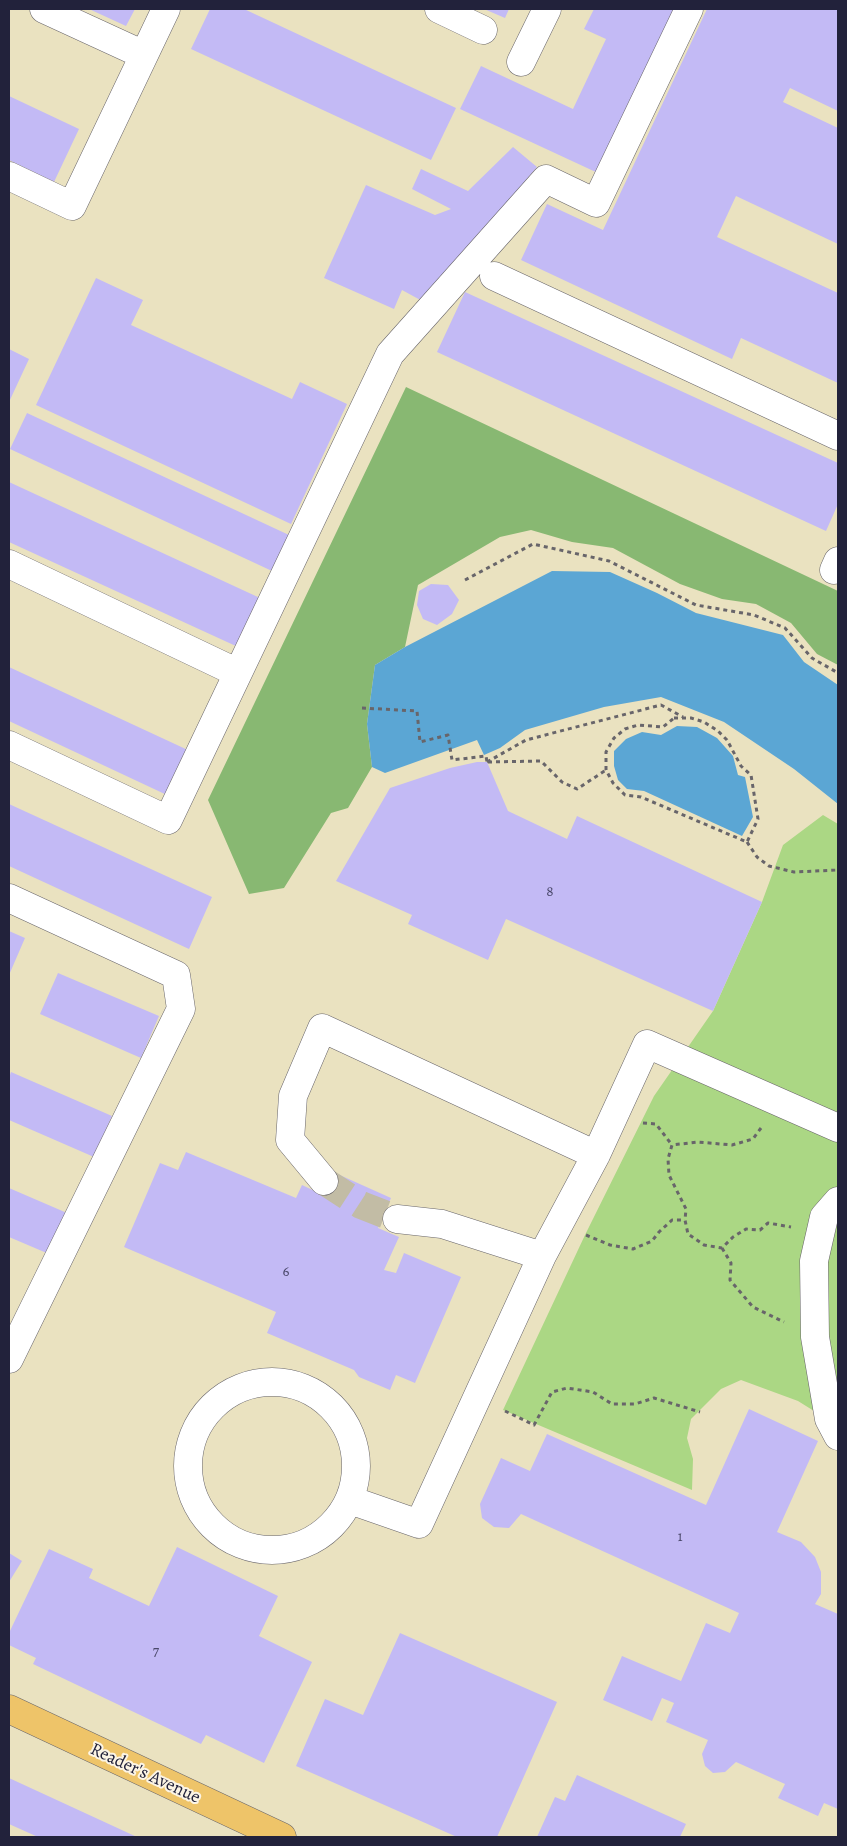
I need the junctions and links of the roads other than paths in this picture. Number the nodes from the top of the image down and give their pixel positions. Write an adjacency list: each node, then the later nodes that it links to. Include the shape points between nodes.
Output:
1 (44, 9): 7 (street)
2 (166, 9): 7 (street)
3 (439, 9): 6 (street)
4 (547, 9): 8 (street)
5 (688, 9): 13 (street, via 596,202 546,179 390,354)
6 (483, 30)
7 (144, 55): 9 (street, via 72,206)
8 (521, 62)
9 (9, 176)
10 (494, 276): 11 (street)
11 (838, 436)
12 (9, 564): 13 (street)
13 (238, 673): 14 (street, via 168,820)
14 (9, 745)
15 (9, 898): 22 (street, via 176,975 181,1009)
16 (838, 1128): 17 (street, via 647,1044)
17 (596, 1155): 18 (street, via 322,1028 293,1096 290,1140); 21 (street)
18 (324, 1181)
19 (838, 1201): 23 (street, via 824,1217 814,1260 815,1337 829,1419)
20 (397, 1218): 21 (street, via 442,1224)
21 (542, 1256): 24 (street, via 419,1524)
22 (9, 1359)
23 (838, 1436)
24 (350, 1500): 24 (street, via 334,1524 312,1541 285,1550 257,1549 230,1540 208,1522 193,1498 187,1470 190,1442 202,1417 222,1397 247,1385 265,1382 301,1386 325,1400 344,1420 355,1446 357,1473)
25 (9, 1709): 26 (main road, Reader's Avenue)
26 (282, 1837)

